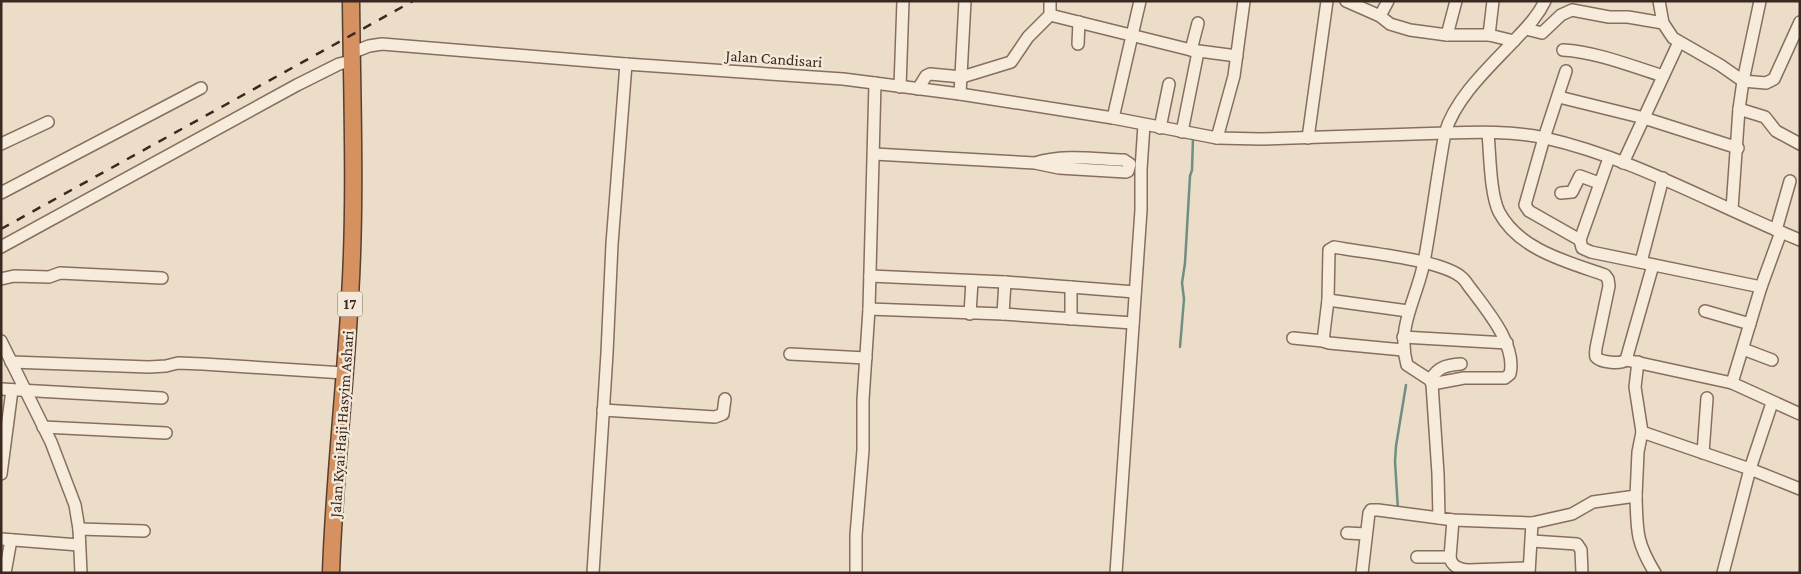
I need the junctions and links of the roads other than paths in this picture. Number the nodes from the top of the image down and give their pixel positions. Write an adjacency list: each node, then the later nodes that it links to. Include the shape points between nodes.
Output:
1 (351, 1): 31 (highway, Jalan Kyai Haji Hasyim Ashari / 17)
2 (903, 1): 39 (street)
3 (965, 1): 38 (street)
4 (1050, 1): 15 (street)
5 (1140, 1): 24 (street)
6 (1244, 1): 30 (street)
7 (1327, 1): 53 (street)
8 (1346, 1): 16 (street)
9 (1388, 1): 16 (street)
10 (1456, 1): 22 (street)
11 (1493, 1): 23 (street)
12 (1545, 1): 21 (street)
13 (1660, 1): 20 (street)
14 (1760, 1): 35 (street)
15 (1050, 15): 17 (street); 38 (street, via 1028,37 1011,62)
16 (1380, 16): 22 (street, via 1398,28)
17 (1079, 22): 24 (street); 27 (street)
18 (1800, 22): 35 (street, via 1774,79 1766,84)
19 (1198, 23): 29 (street)
20 (1663, 23): 21 (street, via 1572,10 1561,14 1542,33); 26 (street)
21 (1526, 29): 25 (street)
22 (1447, 35): 23 (street)
23 (1489, 35): 25 (street)
24 (1131, 36): 29 (street); 44 (street)
25 (1514, 41): 50 (street, via 1458,104)
26 (1680, 42): 34 (street); 35 (street)
27 (1078, 44)
28 (1563, 50): 34 (street)
29 (1194, 51): 30 (street); 49 (street)
30 (1237, 56): 52 (street)
31 (351, 57): 32 (street, Jalan Candisari, via 369,46 382,44); 71 (street, Jalan Candisari); 105 (highway, Jalan Kyai Haji Hasyim Ashari / 17, via 352,252)
32 (626, 64): 36 (street, Jalan Candisari); 114 (street)
33 (1566, 71): 42 (street)
34 (1663, 76): 45 (street)
35 (1743, 81): 43 (street)
36 (875, 83): 39 (street, Jalan Candisari); 58 (street)
37 (1169, 84): 48 (street)
38 (961, 85): 41 (street, Jalan Candisari); 41 (street, via 930,74); 44 (street, Jalan Candisari)
39 (900, 87): 41 (street, Jalan Candisari)
40 (201, 88): 65 (street)
41 (918, 89)
42 (1559, 97): 45 (street); 54 (street)
43 (1739, 109): 56 (street, via 1765,117 1776,131); 57 (street)
44 (1112, 118): 47 (street, Jalan Candisari)
45 (1644, 118): 57 (street); 60 (street)
46 (48, 122): 55 (street)
47 (1144, 125): 48 (street, Jalan Candisari); 61 (street)
48 (1160, 128): 49 (street, Jalan Candisari)
49 (1188, 133): 52 (street, Jalan Candisari)
50 (1446, 133): 51 (street, Jalan Candisari); 53 (street, Jalan Candisari); 73 (street)
51 (1488, 133): 54 (street, Jalan Candisari); 102 (street, via 1499,211 1512,230 1534,246 1605,275 1609,286 1596,355 1622,363)
52 (1217, 138): 53 (street, Jalan Candisari)
53 (1308, 138)
54 (1544, 138): 59 (street, Jalan Candisari); 69 (street, via 1525,205 1529,211)
55 (1, 144)
56 (1800, 144)
57 (1738, 148): 67 (street)
58 (874, 154): 61 (street, via 1035,163 1062,158 1124,160); 75 (street)
59 (1609, 158): 60 (street, Jalan Candisari); 64 (street)
60 (1623, 163): 62 (street, Jalan Candisari)
61 (1135, 168): 82 (street, via 1141,210)
62 (1663, 178): 67 (street, Jalan Candisari); 72 (street)
63 (1790, 181): 68 (street)
64 (1599, 183): 66 (street, via 1580,176 1572,192); 69 (street)
65 (1, 192)
66 (1560, 193)
67 (1732, 210): 68 (street, Jalan Candisari)
68 (1778, 231): 70 (street, Jalan Candisari); 81 (street)
69 (1580, 240): 72 (street, via 1582,248 1587,250)
70 (1800, 240)
71 (1, 247)
72 (1641, 262): 74 (street)
73 (1424, 263): 83 (street, via 1332,248 1328,255); 85 (street); 96 (street, via 1461,277)
74 (1653, 266): 81 (street); 102 (street)
75 (870, 276): 78 (street); 84 (street)
76 (162, 278): 77 (street, via 60,273 49,277)
77 (1, 279)
78 (972, 281): 79 (street); 87 (street)
79 (1005, 282): 80 (street); 88 (street)
80 (1071, 287): 82 (street); 89 (street)
81 (1761, 287): 91 (street)
82 (1134, 292): 90 (street)
83 (1328, 300): 85 (street); 95 (street)
84 (869, 309): 87 (street); 100 (street)
85 (1408, 311): 92 (street)
86 (1705, 311): 91 (street)
87 (970, 314): 88 (street)
88 (1003, 314): 89 (street)
89 (1071, 319): 90 (street)
90 (1133, 323): 142 (street)
91 (1750, 324): 97 (street)
92 (1403, 337): 96 (street); 98 (street)
93 (1293, 338): 95 (street)
94 (1, 340): 103 (street)
95 (1323, 341): 98 (street)
96 (1507, 343): 106 (street, via 1511,370 1505,378)
97 (1743, 349): 101 (street); 107 (street)
98 (1403, 350): 106 (street, via 1409,368)
99 (790, 354): 100 (street)
100 (866, 358): 141 (street)
101 (1772, 360)
102 (1632, 361): 107 (street); 117 (street)
103 (12, 362): 105 (street, via 150,367 178,363); 109 (street)
104 (1461, 364): 106 (street, via 1446,365 1435,371)
105 (344, 373): 139 (highway, Jalan Kyai Haji Hasyim Ashari / 17)
106 (1431, 382): 124 (street)
107 (1732, 383): 113 (street)
108 (6, 389): 109 (street); 121 (street)
109 (24, 390): 110 (street); 116 (street)
110 (162, 398)
111 (1707, 398): 119 (street)
112 (725, 399): 114 (street, via 723,414 715,417)
113 (1772, 403): 115 (street); 120 (street)
114 (603, 410): 140 (street)
115 (1800, 414)
116 (43, 427): 118 (street); 127 (street, via 71,492)
117 (1642, 432): 119 (street); 123 (street)
118 (166, 434)
119 (1703, 453): 120 (street)
120 (1750, 469): 122 (street); 146 (street)
121 (1, 474)
122 (1800, 489)
123 (1636, 496): 126 (street, via 1593,502 1572,514); 145 (street, via 1638,538)
124 (1439, 518): 125 (street); 130 (street, via 1373,510 1369,513)
125 (1453, 520): 126 (street); 135 (street)
126 (1532, 523): 132 (street)
127 (79, 529): 128 (street); 133 (street)
128 (144, 531)
129 (1347, 532): 130 (street)
130 (1366, 534): 143 (street)
131 (6, 539): 133 (street); 137 (street)
132 (1532, 540): 136 (street); 144 (street, via 1577,544 1582,550)
133 (79, 545): 138 (street)
134 (1417, 557): 135 (street)
135 (1450, 557): 136 (street, via 1454,565 1464,570)
136 (1529, 570)
137 (5, 573)
138 (81, 573)
139 (331, 573)
140 (592, 573)
141 (856, 573)
142 (1116, 573)
143 (1362, 573)
144 (1582, 573)
145 (1655, 573)
146 (1723, 573)

